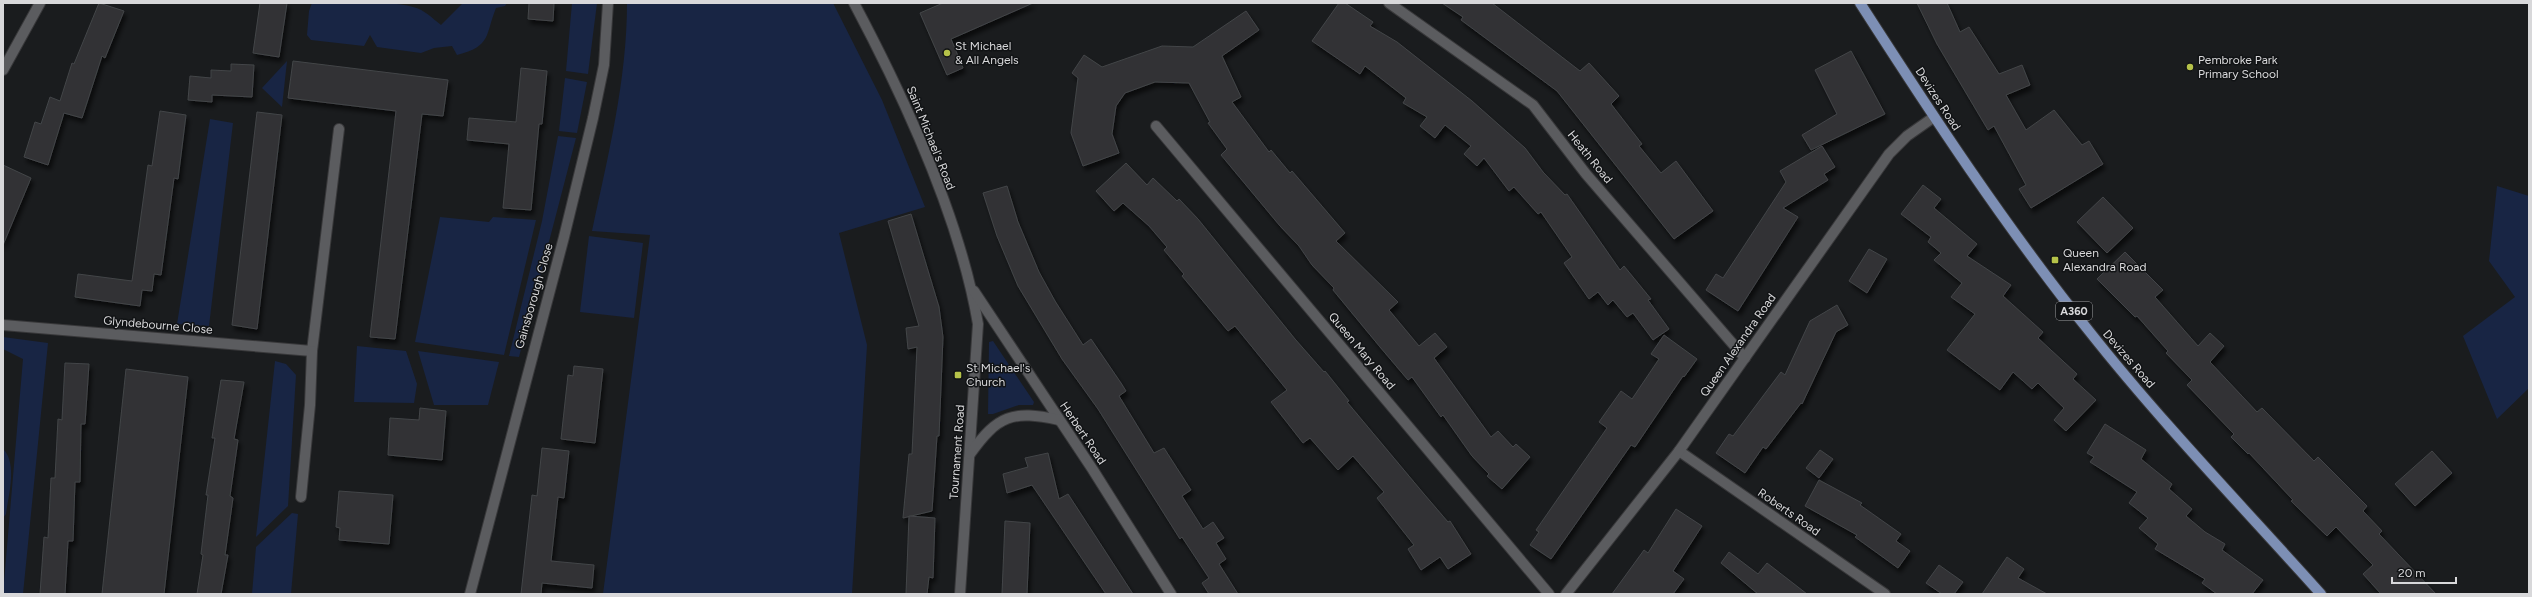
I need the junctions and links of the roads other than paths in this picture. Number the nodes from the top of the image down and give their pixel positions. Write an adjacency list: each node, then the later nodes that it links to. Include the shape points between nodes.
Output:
1 (40, 3): 6 (street)
2 (608, 3): 18 (street, Gainsborough Close, via 604,65 593,118)
3 (854, 3): 10 (street, Saint Michael's Road, via 880,52 913,126 942,198)
4 (1389, 3): 13 (street, Heath Road, via 1533,105 1586,174)
5 (1860, 3): 7 (main road, Devizes Road / A360)
6 (3, 70)
7 (1934, 117): 13 (street, Queen Alexandra Road, via 1907,136 1889,154); 24 (main road, Devizes Road / A360, via 1968,169 2089,331 2213,475)
8 (1156, 126): 21 (street, Queen Mary Road)
9 (339, 129): 12 (street)
10 (972, 288): 14 (street, Herbert Road); 16 (street, Tournament Road, via 978,324)
11 (3, 325): 12 (street, Glyndebourne Close)
12 (312, 351): 17 (street, via 310,405)
13 (1745, 358): 15 (street, Queen Alexandra Road)
14 (1059, 420): 16 (street, via 1035,415 1001,420 986,432); 20 (street, Herbert Road)
15 (1679, 451): 22 (street, Queen Alexandra Road); 23 (street, Roberts Road)
16 (970, 454): 19 (street, Tournament Road)
17 (301, 497)
18 (470, 594)
19 (960, 594)
20 (1171, 594)
21 (1549, 594)
22 (1566, 594)
23 (1884, 594)
24 (2321, 594)

